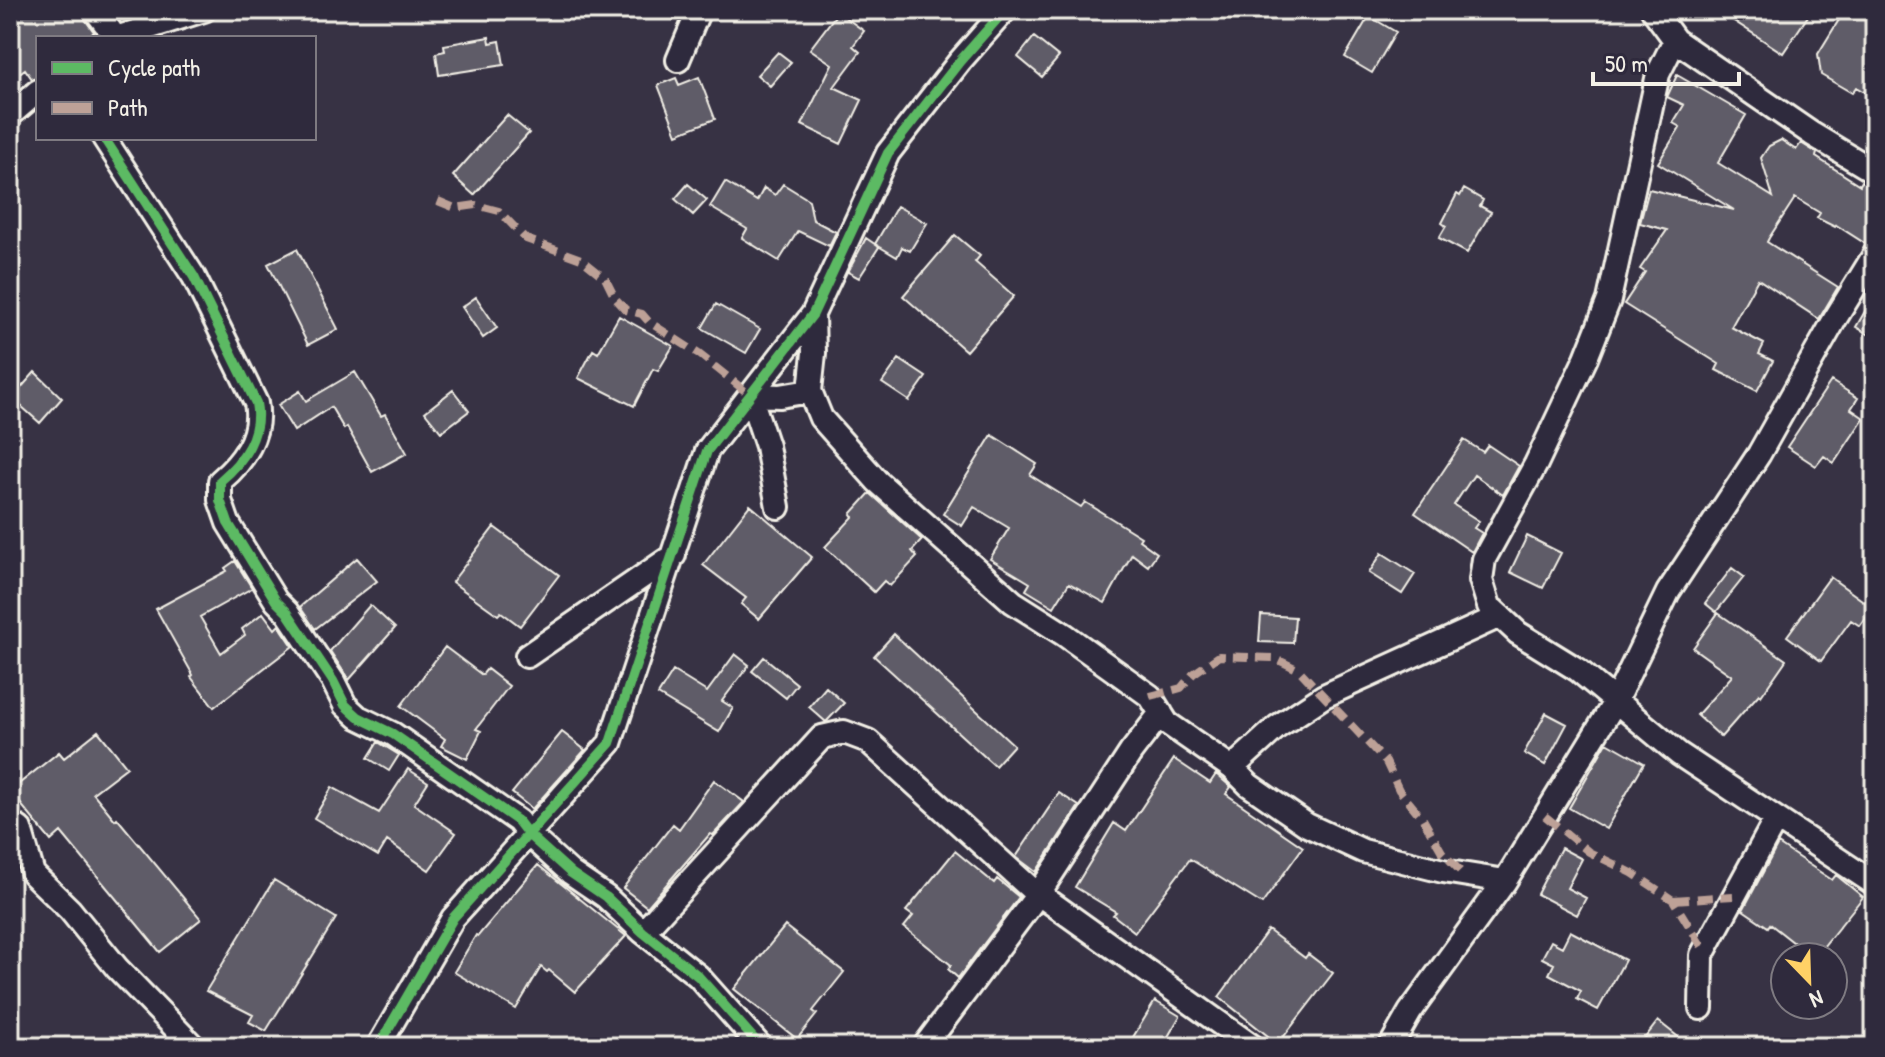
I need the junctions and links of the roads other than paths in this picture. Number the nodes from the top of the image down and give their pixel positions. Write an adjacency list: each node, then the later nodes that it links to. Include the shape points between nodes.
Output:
1 (95, 10): 6 (street)
2 (204, 10): 7 (street)
3 (699, 10): 9 (street)
4 (1005, 10): 15 (street, via 888,153)
5 (1653, 10): 8 (street)
6 (114, 36)
7 (122, 36)
8 (1675, 40): 13 (street); 20 (street, via 1658,74 1609,300 1536,464 1484,559 1481,580 1489,606)
9 (678, 60)
10 (36, 93): 11 (street)
11 (10, 115)
12 (105, 140): 27 (street, via 194,277 256,403 254,435 236,468 220,481 228,523 345,705 518,821)
13 (1875, 172)
14 (1875, 254): 22 (street, via 1759,454 1668,592)
15 (813, 314): 16 (street); 17 (street)
16 (810, 391): 17 (street); 23 (street, via 821,418 877,481 1013,602 1150,696)
17 (750, 395): 18 (street, via 767,446); 19 (street, via 707,451)
18 (778, 507)
19 (674, 555): 21 (street); 27 (street, via 610,743)
20 (1500, 616): 22 (street); 24 (street, via 1324,696 1277,727)
21 (527, 656)
22 (1615, 702): 25 (street, via 1679,754); 28 (street)
23 (1161, 713): 24 (street, via 1167,723); 30 (street)
24 (1232, 768): 28 (street, via 1307,825 1363,851)
25 (1776, 819): 29 (street); 32 (street, via 1702,955)
26 (10, 822): 33 (street, via 20,829 33,874)
27 (528, 834): 31 (street); 34 (street, via 453,918)
28 (1505, 881): 38 (street)
29 (1875, 884)
30 (1039, 893): 31 (street, via 868,741 844,732 822,737); 36 (street); 37 (street)
31 (643, 932): 35 (street, via 698,976)
32 (1701, 1008)
33 (194, 1047)
34 (378, 1047)
35 (761, 1047)
36 (924, 1047)
37 (1253, 1047)
38 (1390, 1047)

